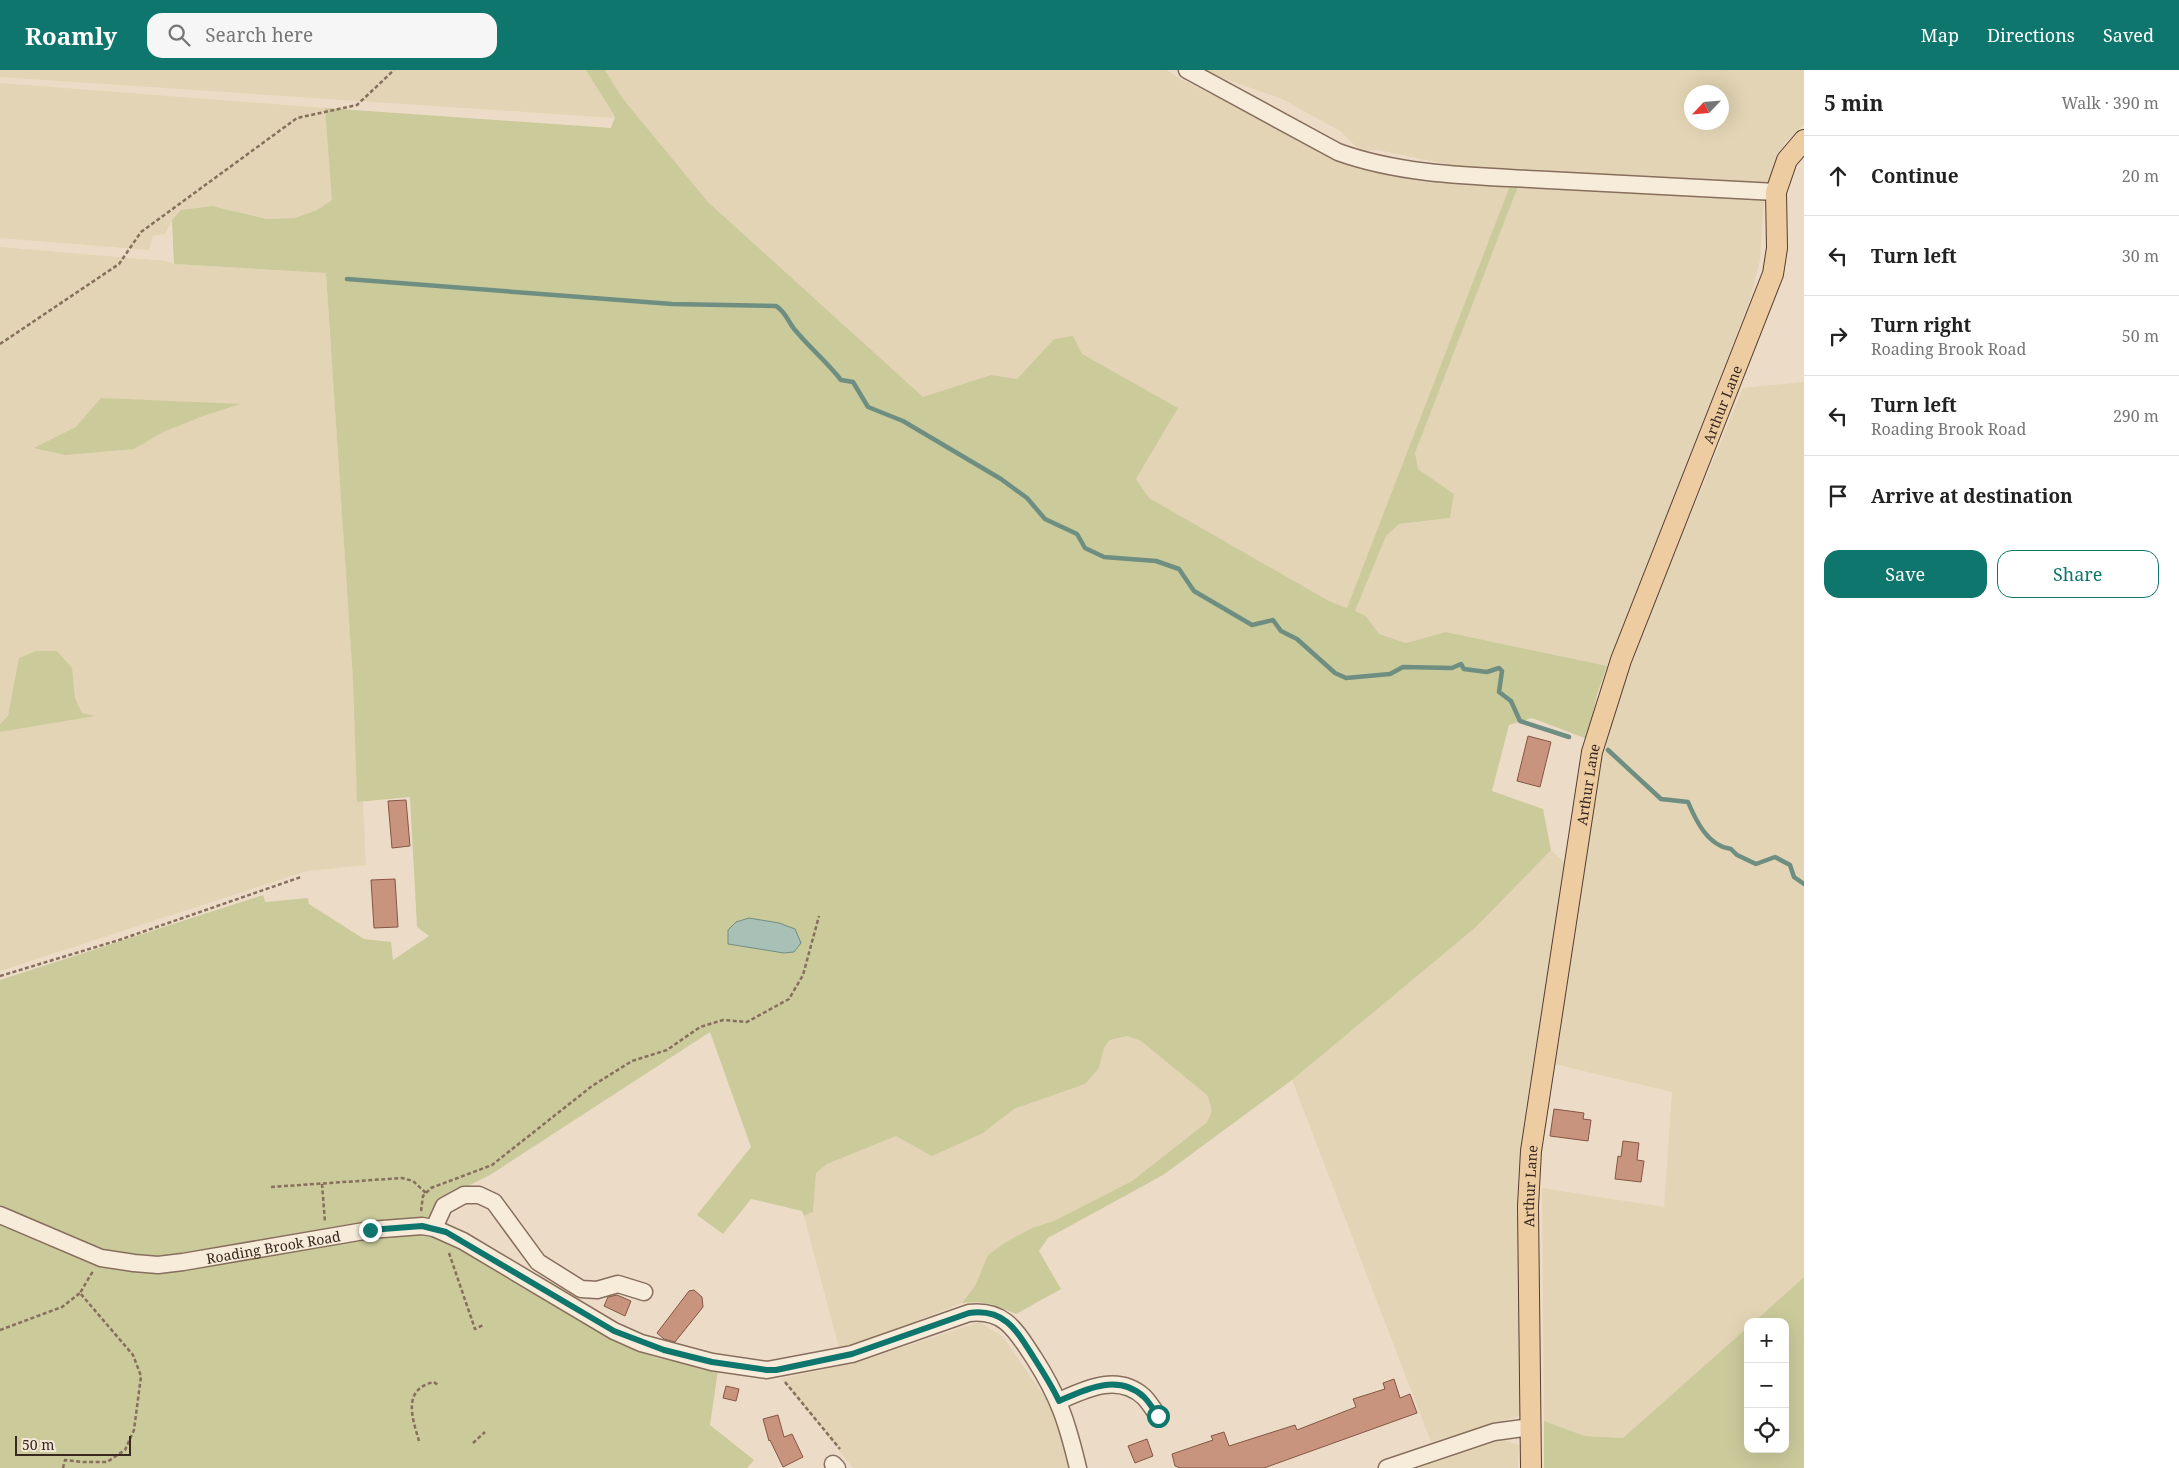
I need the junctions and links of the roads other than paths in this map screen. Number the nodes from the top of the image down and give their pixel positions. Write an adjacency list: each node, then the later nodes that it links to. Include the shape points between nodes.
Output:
1 (1187, 70): 3 (street, via 1338,152 1361,160 1400,168 1497,177)
2 (1804, 140): 3 (main road, Arthur Lane, via 1787,160)
3 (1776, 192): 9 (main road, Arthur Lane, via 1773,274 1621,660 1592,752 1531,1151 1528,1206)
4 (0, 1215): 5 (street, Roading Brook Road, via 101,1258 150,1264 183,1262 370,1230)
5 (428, 1227): 6 (street, via 444,1206 464,1195 480,1195 494,1202 538,1262 581,1289 596,1290 618,1284); 7 (street, Roading Brook Road, via 463,1241 614,1331 641,1343 712,1362 776,1370 852,1354 956,1317 981,1312 992,1314 1015,1328)
6 (644, 1292)
7 (1059, 1401): 8 (street, via 1093,1386 1115,1385 1134,1390 1144,1397); 10 (street, Roading Brook Road)
8 (1158, 1416)
9 (1531, 1427): 11 (street, via 1494,1432); 12 (main road, Arthur Lane)
10 (1078, 1468)
11 (1387, 1468)
12 (1531, 1468)

